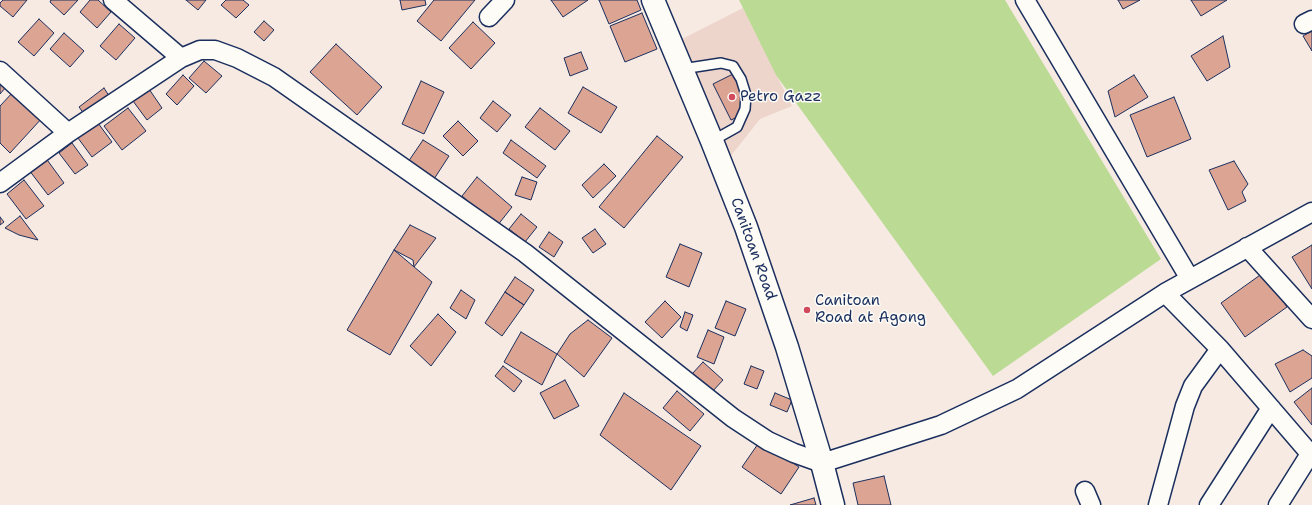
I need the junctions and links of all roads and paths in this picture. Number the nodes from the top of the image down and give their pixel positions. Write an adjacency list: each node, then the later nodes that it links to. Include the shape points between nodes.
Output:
1 (112, 0): 6 (street)
2 (505, 0): 5 (street)
3 (653, 0): 7 (main road, Canitoan Road)
4 (1025, 0): 14 (street)
5 (489, 17)
6 (181, 58): 9 (street); 20 (street, via 200,50 215,50 274,77 525,253 733,418 768,441)
7 (681, 69): 10 (main road, Canitoan Road); 10 (lane, via 722,63 733,66 741,79 746,95 745,109 737,127)
8 (0, 71): 9 (street)
9 (68, 133): 11 (street)
10 (712, 142): 20 (main road, Canitoan Road, via 746,227 788,347)
11 (0, 183)
12 (1312, 212): 13 (street)
13 (1247, 247): 14 (street); 16 (street)
14 (1190, 279): 15 (street)
15 (1165, 293): 17 (street); 20 (street, via 1011,392 940,425)
16 (1312, 319)
17 (1220, 349): 18 (street); 22 (street, via 1193,386 1185,406)
18 (1271, 408): 19 (street); 23 (street)
19 (1311, 455): 24 (street)
20 (822, 463): 21 (main road, Canitoan Road)
21 (833, 505)
22 (1158, 505)
23 (1209, 505)
24 (1278, 505)

